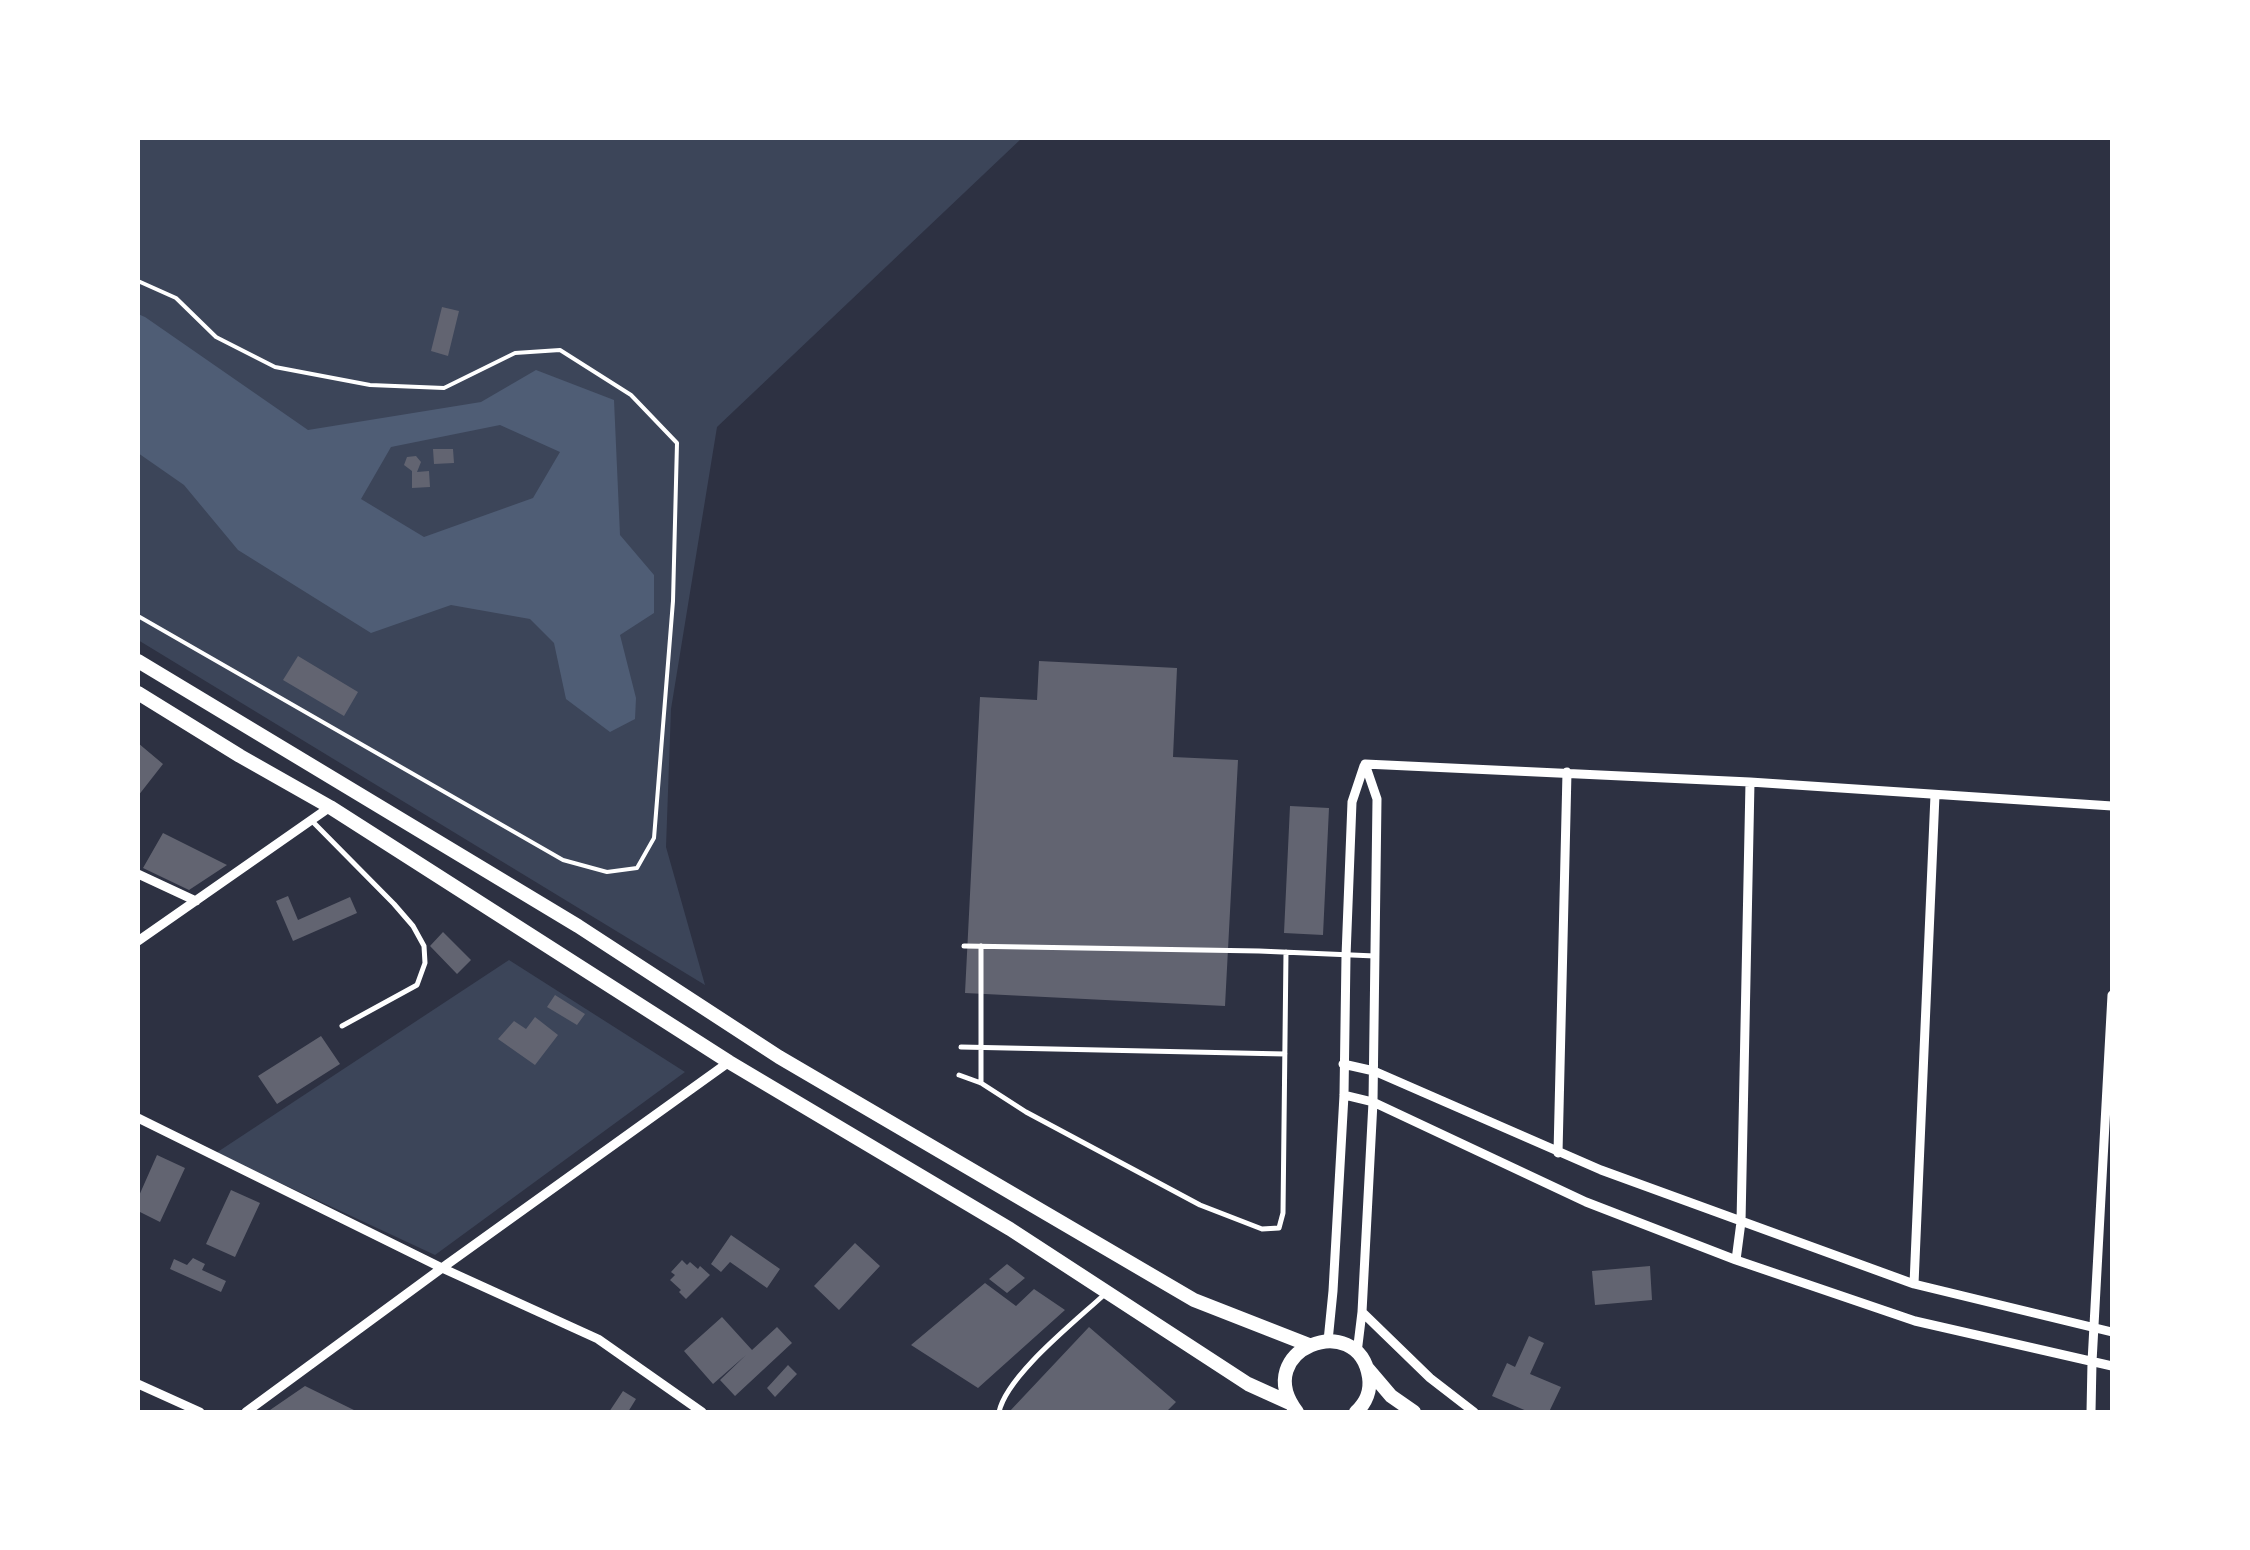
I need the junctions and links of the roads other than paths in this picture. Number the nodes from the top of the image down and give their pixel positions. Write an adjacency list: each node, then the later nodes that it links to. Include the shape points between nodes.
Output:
1 (138, 660): 41 (main road, via 578,926 779,1058 1194,1300)
2 (138, 693): 8 (main road)
3 (1366, 764): 4 (street); 16 (street, via 1352,802); 17 (street, via 1377,799)
4 (1567, 772): 5 (street); 31 (street)
5 (1750, 782): 6 (street); 32 (street)
6 (1935, 795): 7 (street); 35 (street)
7 (2112, 806)
8 (330, 807): 9 (street); 23 (main road)
9 (312, 821): 11 (street); 19 (lane, via 414,926 424,946 417,985)
10 (138, 874): 11 (street)
11 (196, 901): 12 (street)
12 (138, 940)
13 (964, 946): 14 (lane)
14 (981, 946): 15 (lane); 21 (lane)
15 (1286, 952): 16 (lane); 22 (lane)
16 (1346, 956): 17 (lane); 24 (street)
17 (1375, 956): 25 (street)
18 (2112, 996): 38 (street)
19 (342, 1026)
20 (962, 1047): 21 (lane)
21 (982, 1047): 22 (lane); 27 (lane)
22 (1285, 1054): 27 (lane, via 1282,1213 1273,1230 1200,1205)
23 (729, 1062): 34 (street); 36 (main road)
24 (1344, 1064): 25 (street); 28 (street)
25 (1374, 1070): 29 (street); 31 (street)
26 (960, 1075): 27 (lane)
27 (981, 1084)
28 (1344, 1095): 29 (street); 40 (street)
29 (1373, 1102): 33 (street, via 1586,1202); 37 (street)
30 (138, 1118): 34 (street)
31 (1558, 1153): 32 (street)
32 (1742, 1222): 33 (street); 35 (street)
33 (1736, 1260): 43 (street, via 1914,1320)
34 (442, 1268): 49 (street); 50 (street, via 598,1339)
35 (1914, 1284): 38 (street)
36 (1108, 1291): 47 (main road); 51 (lane, via 1022,1372)
37 (1362, 1312): 42 (street); 54 (street)
38 (2094, 1328): 39 (street); 43 (street)
39 (2112, 1332)
40 (1328, 1341): 41 (main road); 42 (main road)
41 (1309, 1345): 47 (main road, via 1287,1370)
42 (1357, 1353): 45 (main road)
43 (2092, 1362): 44 (street); 55 (street)
44 (2112, 1366)
45 (1366, 1368): 52 (main road, via 1368,1395); 53 (main road)
46 (138, 1384): 48 (street)
47 (1294, 1408)
48 (200, 1412)
49 (246, 1412)
50 (702, 1412)
51 (999, 1412)
52 (1356, 1412)
53 (1414, 1412)
54 (1474, 1412)
55 (2091, 1412)

